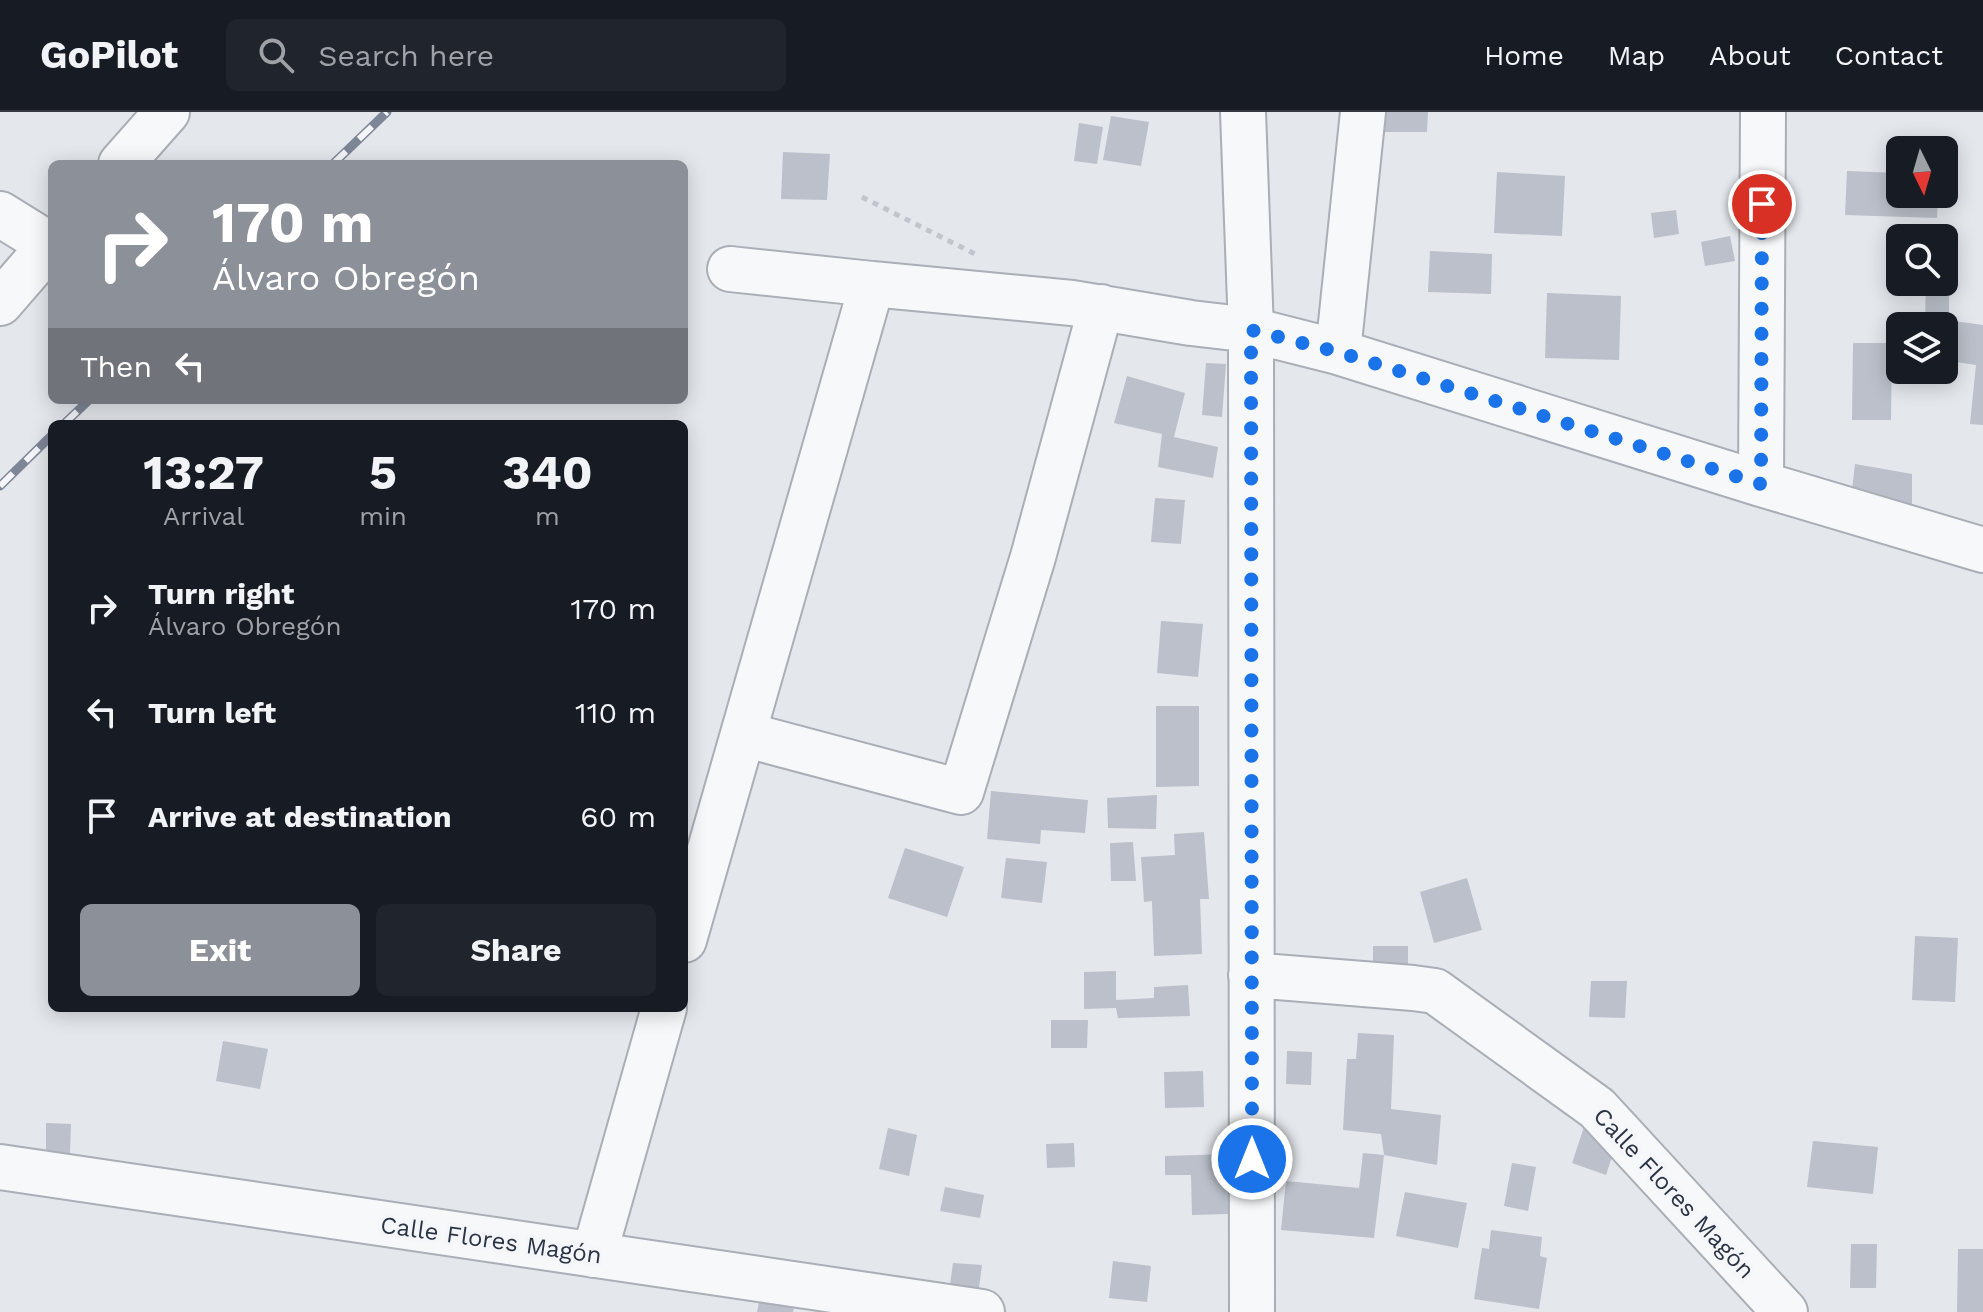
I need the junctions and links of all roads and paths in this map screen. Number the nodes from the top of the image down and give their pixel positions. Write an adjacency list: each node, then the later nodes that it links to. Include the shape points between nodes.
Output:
1 (167, 112): 5 (street)
2 (1243, 112): 15 (street)
3 (1363, 112): 16 (street)
4 (1763, 112): 17 (street)
5 (125, 160)
6 (862, 197): 10 (path)
7 (0, 214): 8 (street)
8 (48, 242)
9 (48, 247): 13 (street)
10 (976, 254)
11 (730, 269): 12 (street)
12 (872, 284): 14 (street); 19 (street)
13 (0, 303)
14 (1101, 307): 15 (street); 19 (street, via 1033,557 961,792)
15 (1251, 330): 16 (street); 21 (street)
16 (1338, 352): 17 (street)
17 (1761, 484): 18 (street)
18 (1983, 550)
19 (743, 734): 20 (street)
20 (688, 926)
21 (1251, 975): 26 (street); 27 (street, Calle Flores Magón, via 1435,991 1597,1108)
22 (663, 1012): 24 (street)
23 (0, 1167): 24 (street, Calle Flores Magón)
24 (594, 1255): 25 (street, Calle Flores Magón)
25 (982, 1312)
26 (1252, 1312)
27 (1785, 1312)

